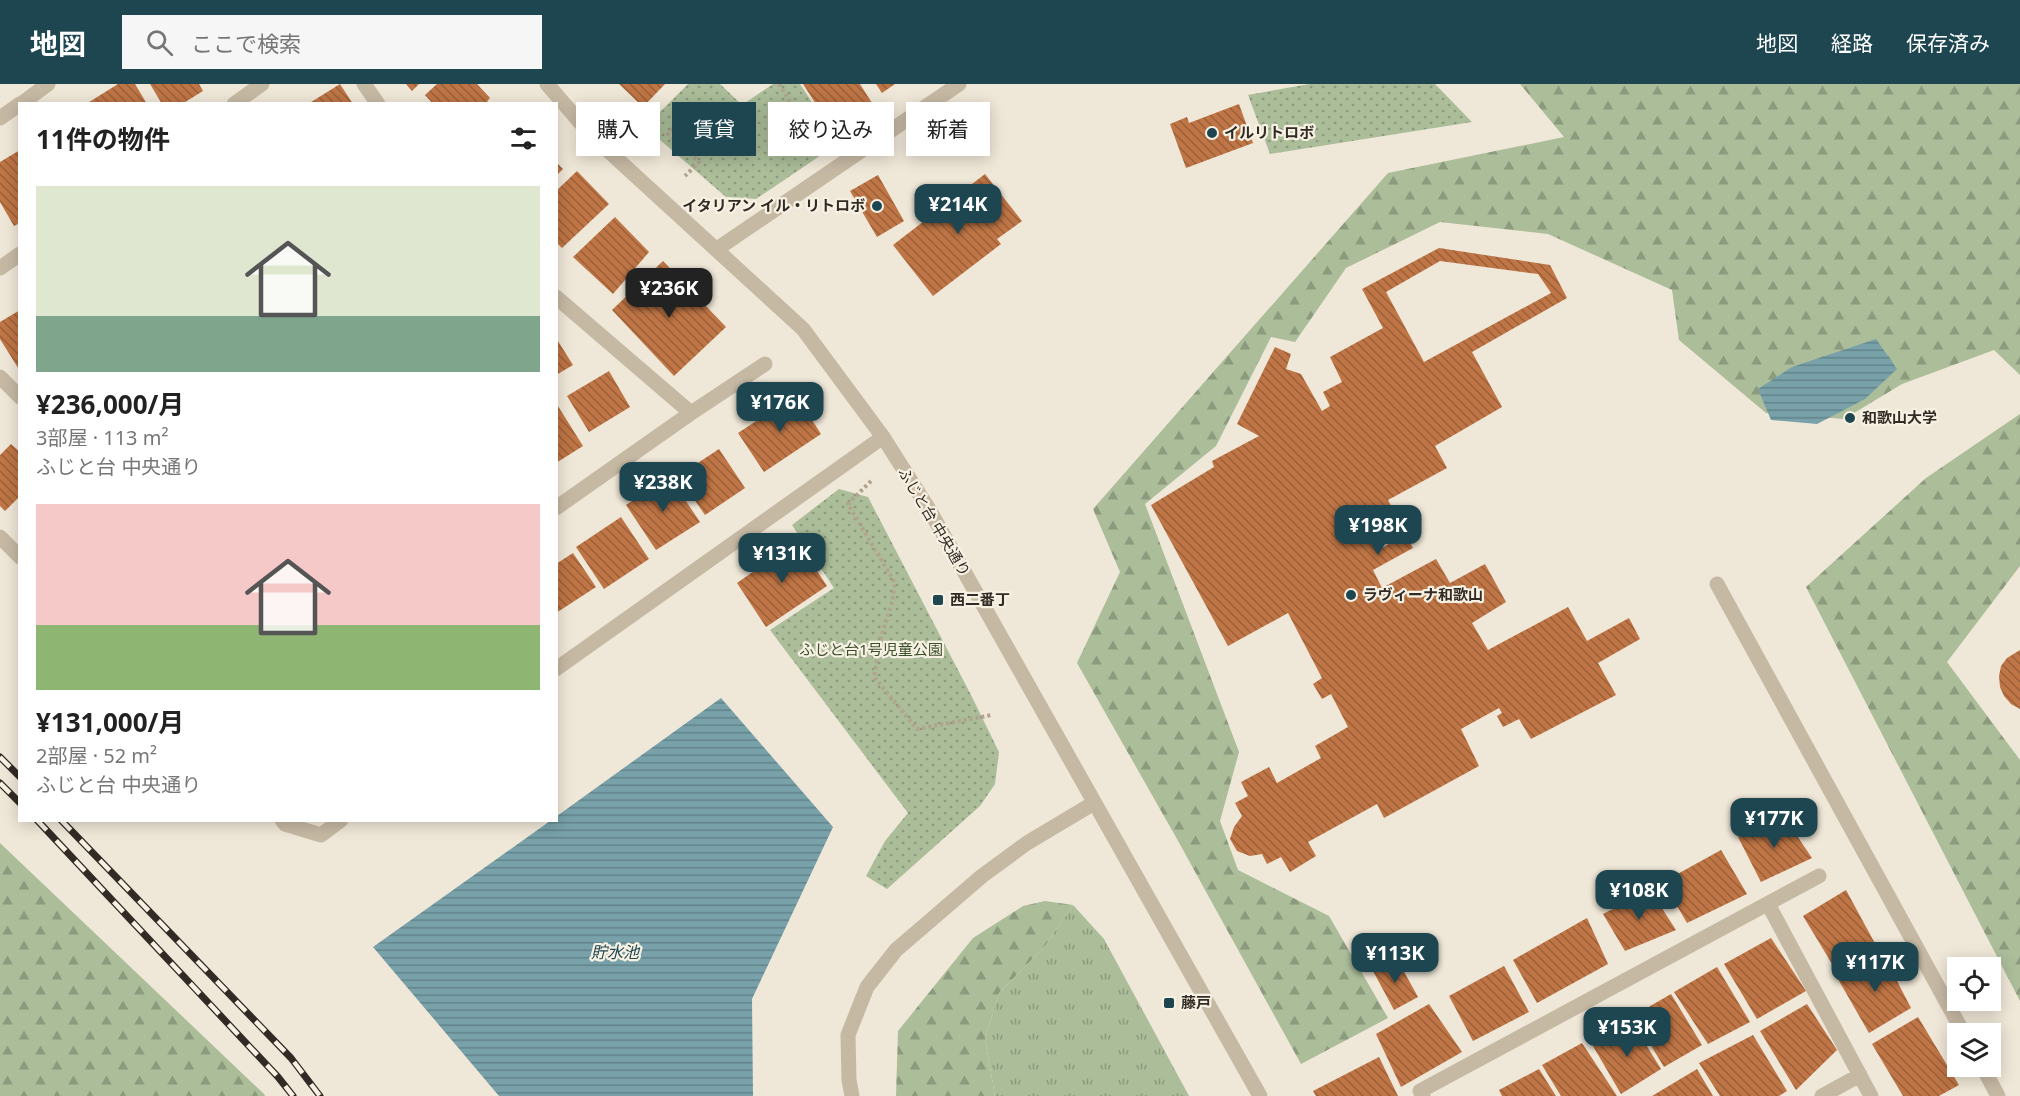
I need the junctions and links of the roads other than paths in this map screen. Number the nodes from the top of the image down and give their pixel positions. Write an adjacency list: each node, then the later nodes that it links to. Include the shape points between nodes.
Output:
1 (48, 84): 6 (street)
2 (262, 84): 7 (street)
3 (364, 84): 8 (street)
4 (547, 84): 11 (street, ふじと台 中央通り, via 592,136)
5 (959, 84): 11 (street)
6 (23, 102)
7 (237, 102)
8 (377, 102)
9 (18, 105): 10 (street)
10 (0, 118)
11 (717, 249): 19 (street, ふじと台 中央通り, via 803,329)
12 (18, 255): 13 (street)
13 (0, 268)
14 (558, 299): 18 (street)
15 (765, 364): 18 (street)
16 (0, 377): 17 (street)
17 (18, 395)
18 (691, 413): 20 (street)
19 (883, 437): 24 (street); 25 (street, ふじと台 中央通り, via 930,511)
20 (558, 507)
21 (0, 537): 22 (street)
22 (18, 555)
23 (1717, 584): 30 (street)
24 (558, 668)
25 (1094, 803): 33 (street, via 1027,843 982,876 896,950 867,987 848,1035); 34 (street, ふじと台 中央通り)
26 (284, 822): 27 (street, via 321,835)
27 (338, 822)
28 (1819, 876): 29 (street)
29 (1768, 904): 31 (street); 35 (street, via 1420,1091)
30 (1958, 1023)
31 (1860, 1075): 36 (street); 37 (street)
32 (1988, 1077): 38 (street)
33 (852, 1096)
34 (1260, 1096)
35 (1423, 1096)
36 (1822, 1096)
37 (1871, 1096)
38 (1998, 1096)

